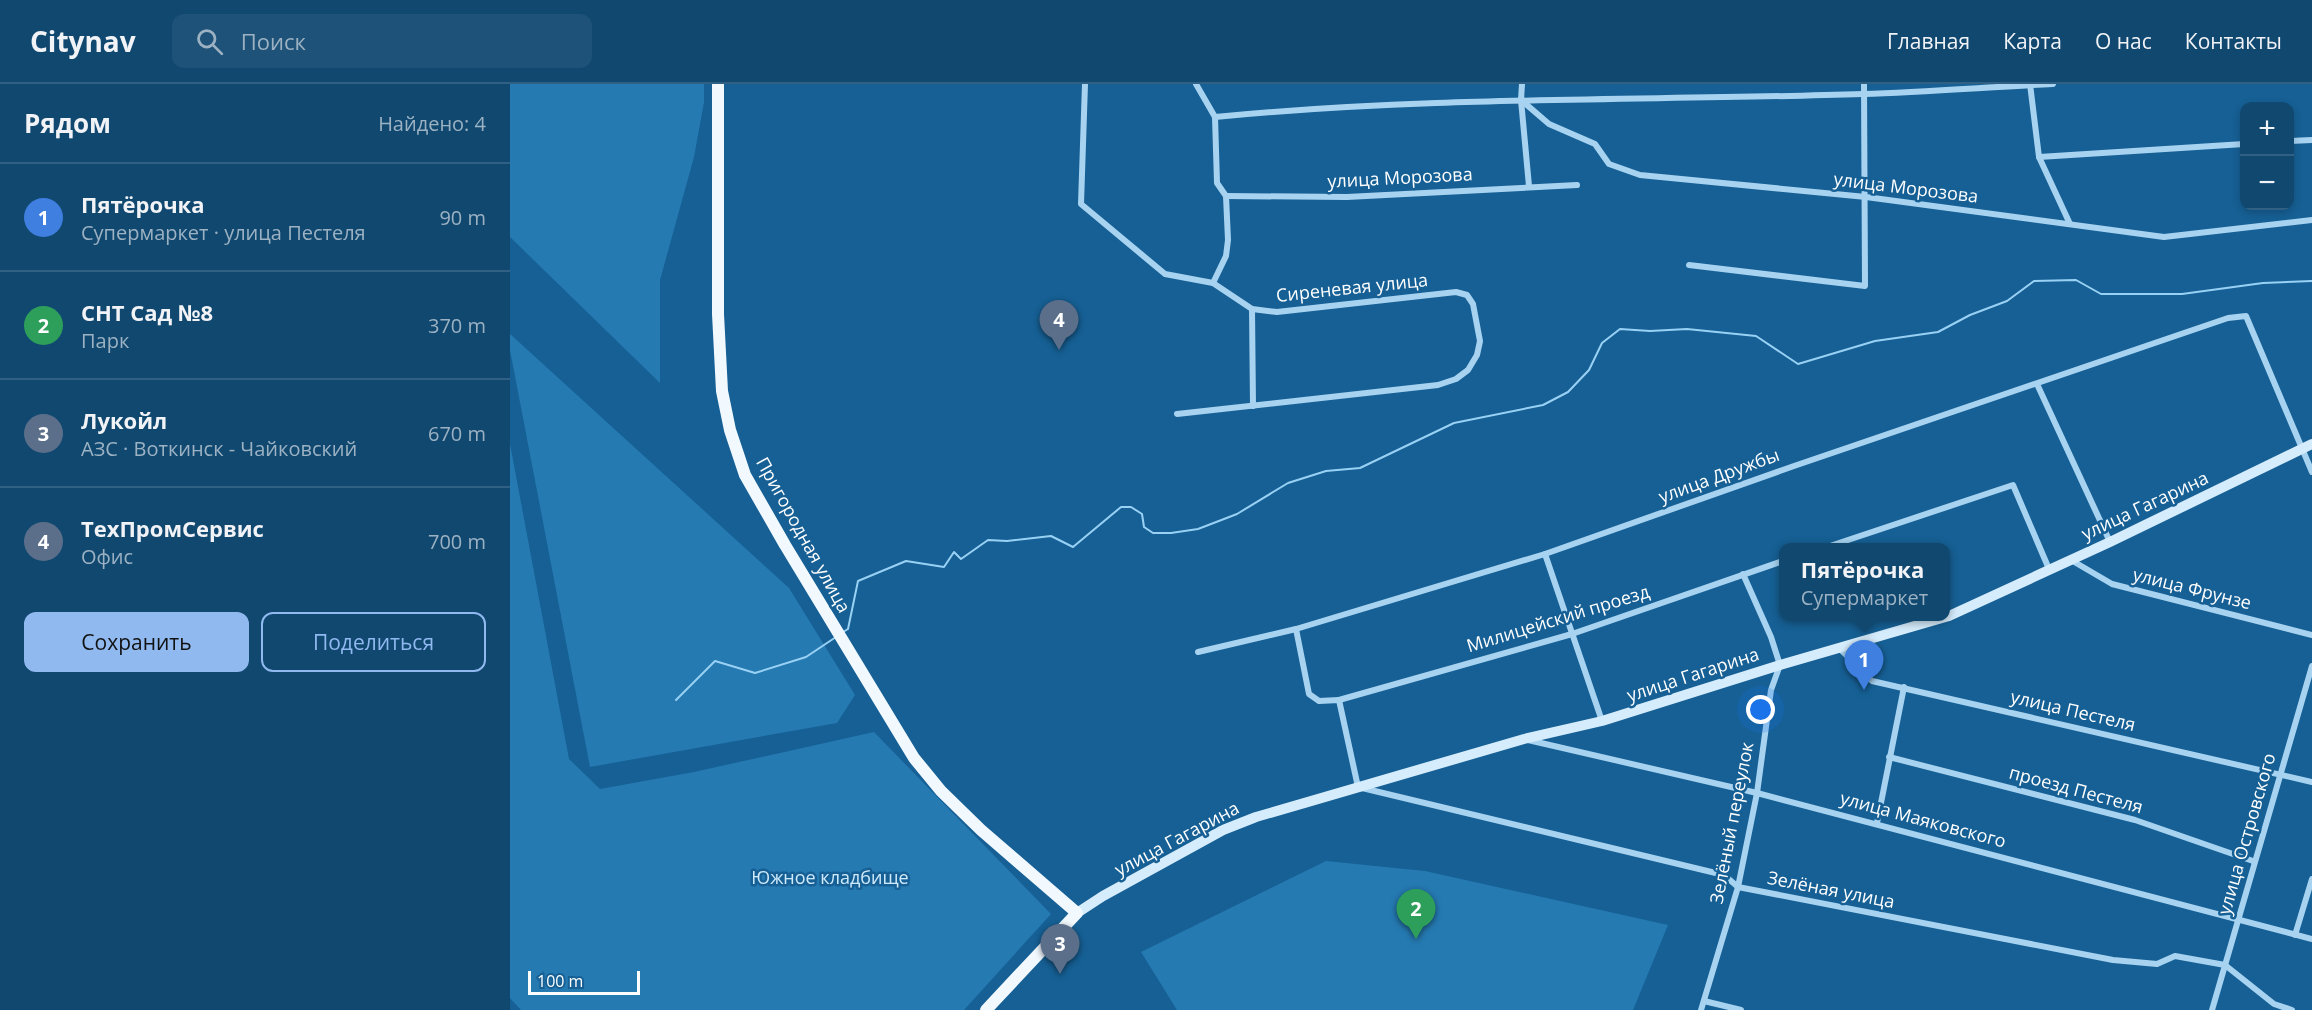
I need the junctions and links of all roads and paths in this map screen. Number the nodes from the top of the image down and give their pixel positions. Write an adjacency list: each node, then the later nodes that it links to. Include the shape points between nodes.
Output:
1 (718, 84): 58 (main road, Пригородная улица, via 722,391 745,475 914,758 981,830)
2 (1085, 84): 22 (street, via 1081,204 1165,274)
3 (1196, 84): 10 (street)
4 (1522, 84): 9 (street)
5 (1864, 84): 8 (street)
6 (2053, 84): 7 (street)
7 (2030, 85): 8 (street); 14 (street)
8 (1864, 94): 9 (street); 18 (street)
9 (1521, 100): 10 (street, via 1285,110); 16 (street); 18 (street, улица Морозова, via 1549,124 1595,144 1609,164 1640,175)
10 (1215, 117): 17 (street, via 1217,183)
11 (2312, 140): 12 (street)
12 (2294, 141)
13 (2240, 144): 14 (street)
14 (2039, 157): 20 (street)
15 (1577, 185): 16 (street, улица Морозова)
16 (1529, 186): 17 (street, улица Морозова, via 1347,197)
17 (1226, 196): 22 (street, via 1226,256)
18 (1866, 197): 20 (street, улица Морозова); 21 (street, via 1865,286)
19 (2312, 220): 20 (street, улица Морозова, via 2164,237)
20 (2070, 224)
21 (1689, 265)
22 (1213, 283): 23 (street)
23 (1252, 309): 25 (street); 25 (street, Сиреневая улица, via 1277,312 1456,292 1467,295 1473,304 1480,341 1468,370 1438,385)
24 (2037, 384): 27 (street, улица Дружбы, via 2229,318 2246,316); 29 (street); 31 (street, улица Дружбы)
25 (1253, 406): 26 (street)
26 (1177, 414)
27 (2308, 446): 28 (street); 29 (main road, улица Гагарина)
28 (2312, 472)
29 (2110, 542): 32 (main road, улица Гагарина)
30 (1839, 543): 34 (street, via 2013,485)
31 (1545, 554): 38 (street, улица Дружбы); 39 (street)
32 (2070, 559): 34 (main road, улица Гагарина); 40 (street, улица Фрунзе, via 2112,584)
33 (1779, 562): 35 (street, Милицейский проезд)
34 (2049, 568): 36 (main road, улица Гагарина)
35 (1743, 574): 39 (street, Милицейский проезд); 43 (street)
36 (1950, 616)
37 (1932, 621): 41 (main road, улица Гагарина)
38 (1296, 629): 42 (street, улица Дружбы); 46 (street, via 1308,694 1319,701)
39 (1572, 634): 46 (street, Милицейский проезд); 47 (street)
40 (2312, 635)
41 (1839, 648): 43 (main road, улица Гагарина); 45 (street, улица Пестеля, via 1872,681)
42 (1198, 652)
43 (1780, 665): 47 (main road, улица Гагарина); 53 (street, Зелёный переулок, via 1771,690)
44 (2312, 666): 50 (street, улица Островского)
45 (1904, 687): 49 (street); 50 (street, улица Пестеля)
46 (1339, 700): 52 (street)
47 (1602, 721): 48 (main road, улица Гагарина)
48 (1524, 739): 52 (main road, улица Гагарина); 53 (street, улица Маяковского)
49 (1889, 757): 54 (street); 55 (street, проезд Пестеля, via 2135,820)
50 (2279, 774): 51 (street, улица Пестеля); 55 (street, улица Островского)
51 (2312, 782)
52 (1358, 787): 57 (street, Зелёная улица, via 1724,875); 58 (main road, улица Гагарина, via 1222,830)
53 (1757, 793): 54 (street, улица Маяковского); 57 (street, Зелёный переулок)
54 (1877, 823): 59 (street, улица Маяковского)
55 (2253, 861): 59 (street, улица Островского)
56 (2312, 879): 60 (street)
57 (1738, 887): 62 (street, Зелёная улица, via 2113,960 2157,964 2175,956); 63 (street, Зелёный переулок)
58 (1077, 912): 64 (main road)
59 (2238, 919): 60 (street, улица Маяковского); 62 (street, улица Островского)
60 (2295, 935): 61 (street, улица Маяковского)
61 (2312, 939)
62 (2225, 965): 67 (street, улица Островского); 68 (street, Зелёная улица, via 2274,1004)
63 (1704, 1000): 65 (street, Зелёный переулок); 66 (street)
64 (986, 1010)
65 (1701, 1010)
66 (1741, 1010)
67 (2212, 1010)
68 (2292, 1010)

